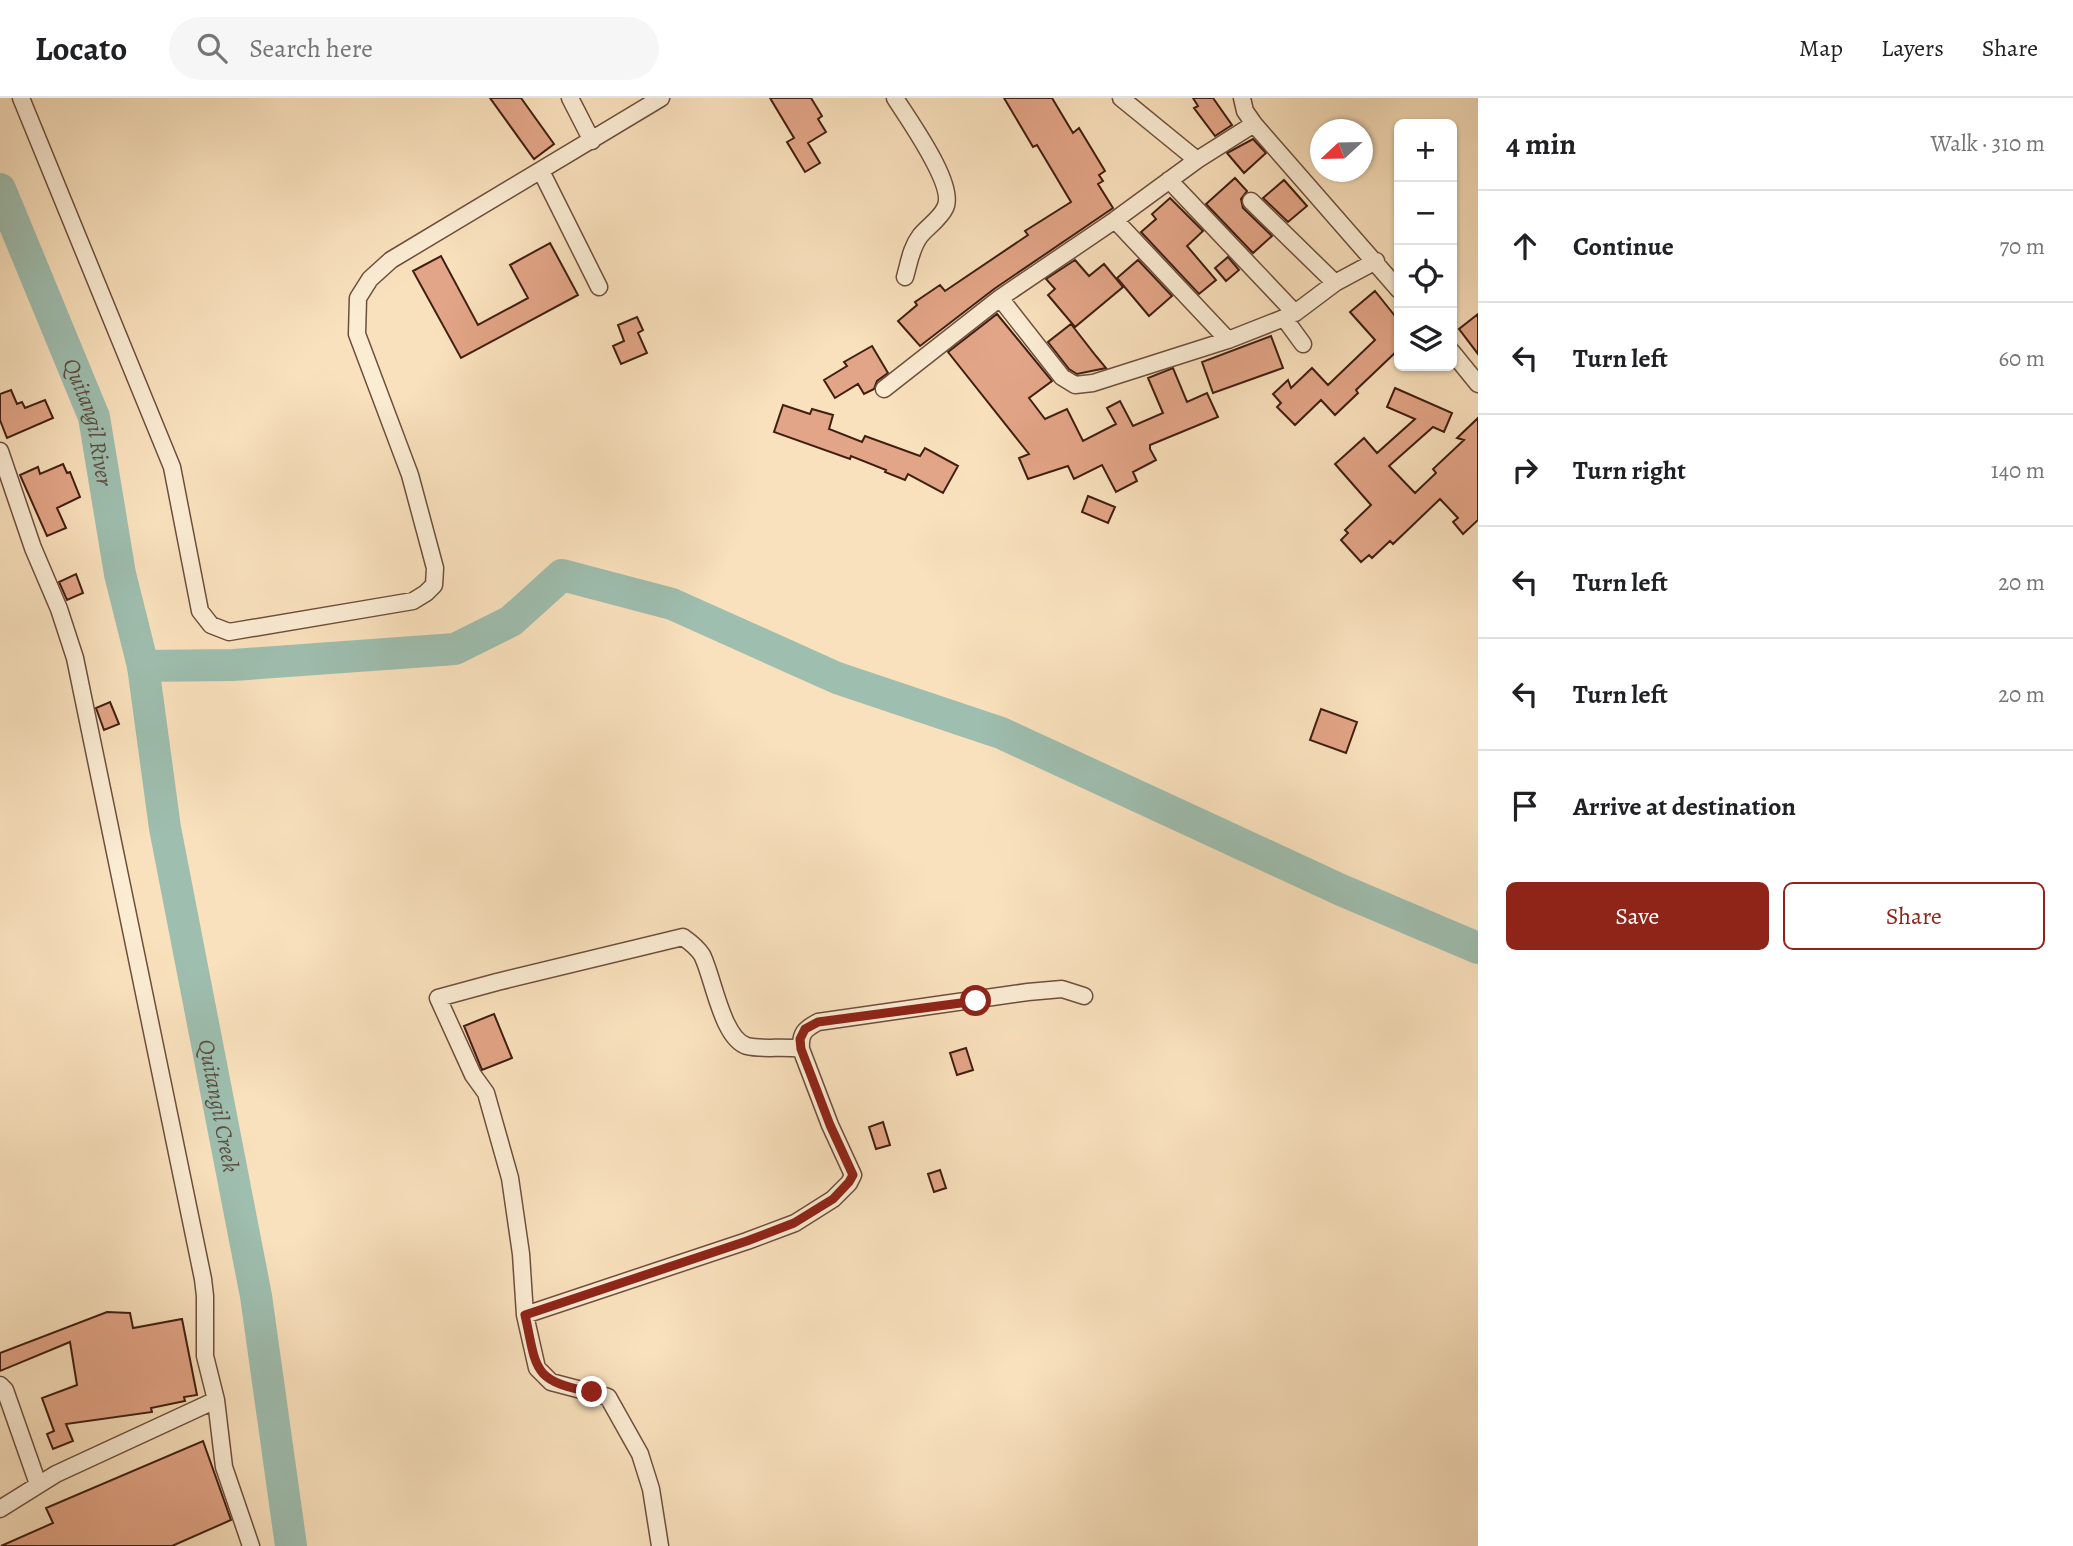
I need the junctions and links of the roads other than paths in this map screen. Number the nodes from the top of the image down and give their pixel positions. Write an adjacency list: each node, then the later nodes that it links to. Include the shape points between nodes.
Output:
1 (21, 98): 10 (street, via 172,467 200,611 211,625 229,632 413,601 434,584 435,568 410,475 357,334 358,298 391,260)
2 (570, 98): 8 (street)
3 (661, 98): 8 (street)
4 (895, 98): 15 (street, via 933,159 948,201 918,237)
5 (1121, 98): 9 (street)
6 (1242, 98): 7 (street)
7 (1254, 124): 9 (street); 14 (street)
8 (592, 141): 10 (street)
9 (1197, 160): 11 (street)
10 (541, 172): 18 (street)
11 (1169, 180): 13 (street); 20 (street)
12 (1251, 201): 16 (street)
13 (1115, 220): 19 (street); 21 (street)
14 (1376, 261): 16 (street); 17 (street)
15 (905, 277)
16 (1335, 283): 20 (street)
17 (1394, 284)
18 (599, 287)
19 (1000, 298): 21 (street, via 1062,377 1076,385); 25 (street)
20 (1290, 315): 21 (street); 22 (street)
21 (1228, 340)
22 (1303, 344)
23 (1457, 358): 24 (street)
24 (1478, 384)
25 (884, 389)
26 (0, 451): 31 (street, via 75,658 203,1279 205,1356)
27 (1084, 996): 28 (street, via 1062,989 1028,992 818,1022 805,1029)
28 (801, 1049): 29 (street, via 853,1175 833,1199 794,1223 747,1241); 29 (street, via 738,1042 702,955 682,937 438,998 486,1093 510,1178)
29 (525, 1315): 35 (street, via 537,1368 551,1382 608,1397 640,1454)
30 (0, 1385): 32 (street)
31 (216, 1400): 32 (street); 34 (street, via 224,1467)
32 (37, 1484): 33 (street)
33 (0, 1509)
34 (251, 1546)
35 (660, 1546)

